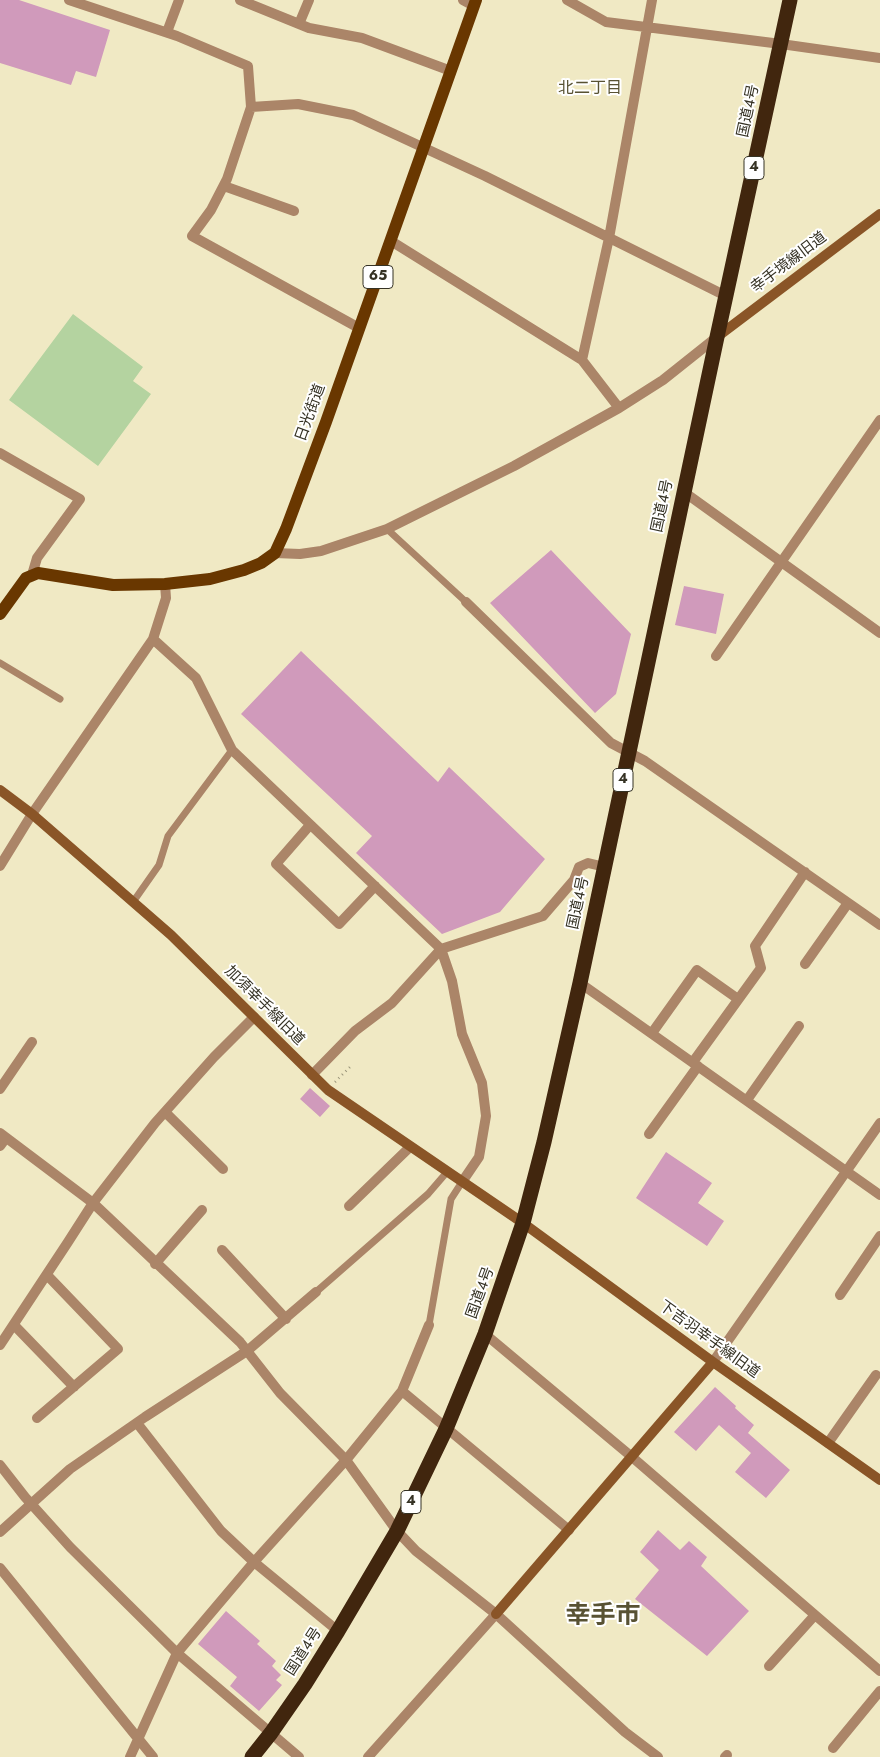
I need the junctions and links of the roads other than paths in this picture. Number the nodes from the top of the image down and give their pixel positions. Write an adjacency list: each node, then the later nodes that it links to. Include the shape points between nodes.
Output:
1 (69, 0): 11 (street)
2 (179, 0): 11 (street)
3 (240, 0): 9 (street)
4 (309, 0): 9 (street)
5 (569, 0): 10 (street, via 606,22)
6 (652, 0): 10 (street)
7 (790, 0): 12 (highway, 国道4号 / 4)
8 (471, 2): 14 (main road, 日光街道 / 65)
9 (299, 24): 14 (street, via 362,38)
10 (646, 27): 12 (street); 20 (street)
11 (167, 32): 15 (street, via 248,66)
12 (782, 44): 13 (street); 22 (highway, 国道4号 / 4)
13 (880, 58)
14 (451, 71): 16 (main road, 日光街道 / 65)
15 (250, 107): 16 (street, via 298,104 353,115); 17 (street)
16 (424, 148): 20 (street); 21 (main road, 日光街道 / 65)
17 (224, 186): 18 (street); 23 (street, via 192,236)
18 (294, 211)
19 (880, 214): 24 (street, 幸手境線旧道)
20 (609, 238): 22 (street); 25 (street)
21 (391, 241): 23 (main road, 日光街道 / 65); 25 (street)
22 (726, 296): 24 (highway, 国道4号 / 4)
23 (359, 328): 31 (main road, 日光街道 / 65)
24 (717, 337): 26 (street, via 663,380); 29 (highway, 国道4号 / 4)
25 (582, 360): 26 (street)
26 (619, 408): 30 (street, via 514,466)
27 (880, 420): 32 (street)
28 (0, 453): 33 (street, via 80,499 37,558)
29 (684, 492): 32 (street); 43 (highway, 国道4号 / 4)
30 (387, 529): 31 (street, via 321,551); 35 (lane)
31 (275, 553): 34 (main road, via 244,570 210,579)
32 (782, 564): 37 (street); 39 (street)
33 (32, 575): 34 (main road, via 38,573 113,585); 36 (main road, via 26,578)
34 (166, 584): 38 (street, via 166,598)
35 (466, 602): 43 (street, via 611,743)
36 (0, 614)
37 (880, 633)
38 (153, 639): 42 (street, via 196,678); 45 (street)
39 (716, 656)
40 (0, 663): 41 (lane)
41 (60, 699)
42 (232, 750): 46 (street); 51 (lane, via 168,836 159,865)
43 (628, 752): 48 (highway, 国道4号 / 4); 49 (street)
44 (0, 790): 45 (street, 加須幸手線旧道)
45 (32, 814): 47 (street); 51 (street, 加須幸手線旧道)
46 (310, 824): 50 (street); 50 (street, via 276,864 339,924)
47 (0, 866)
48 (605, 867): 54 (street, via 588,863 579,868 574,880 543,916); 56 (highway, 国道4号 / 4)
49 (805, 872): 52 (street); 57 (street, via 755,946 760,968)
50 (374, 886): 54 (street)
51 (133, 902): 58 (street, 加須幸手線旧道)
52 (848, 902): 53 (street); 55 (street)
53 (880, 925)
54 (441, 949): 63 (street, via 392,1003 355,1031); 74 (street, via 452,981 462,1034 482,1083 486,1116 479,1157)
55 (805, 964)
56 (580, 983): 60 (street); 79 (highway, 国道4号 / 4)
57 (738, 999): 60 (street, via 697,970); 62 (street)
58 (254, 1017): 63 (street, 加須幸手線旧道); 66 (street)
59 (799, 1026): 65 (street)
60 (652, 1033): 62 (street)
61 (32, 1042): 64 (street)
62 (695, 1064): 65 (street); 68 (street)
63 (312, 1075): 70 (street, 加須幸手線旧道, via 328,1090)
64 (0, 1088)
65 (747, 1100): 72 (street)
66 (165, 1112): 71 (street); 76 (street)
67 (880, 1123): 72 (street)
68 (648, 1134)
69 (2, 1139): 76 (street)
70 (410, 1146): 73 (street, 加須幸手線旧道); 77 (street)
71 (223, 1169)
72 (846, 1171): 75 (street); 92 (street)
73 (447, 1172): 74 (street, 加須幸手線旧道); 84 (lane, via 428,1194)
74 (462, 1182): 79 (street, 加須幸手線旧道); 88 (lane, via 451,1199)
75 (880, 1195)
76 (93, 1203): 82 (street); 83 (street)
77 (349, 1206)
78 (202, 1210): 82 (street)
79 (523, 1223): 89 (highway, 国道4号 / 4); 92 (street, 下吉羽幸手線旧道)
80 (880, 1236): 85 (street)
81 (222, 1250): 86 (street)
82 (156, 1264): 91 (street)
83 (47, 1275): 87 (street); 94 (street, via 118,1349)
84 (316, 1292): 86 (street)
85 (840, 1295)
86 (286, 1319): 91 (street)
87 (14, 1325): 90 (street); 94 (street)
88 (430, 1325): 95 (street)
89 (485, 1334): 98 (highway, 国道4号 / 4); 100 (street)
90 (0, 1345)
91 (247, 1352): 97 (street); 101 (street, via 280,1393)
92 (713, 1362): 99 (street, 下吉羽幸手線旧道); 100 (street)
93 (876, 1374): 99 (street)
94 (74, 1387): 96 (street)
95 (402, 1391): 98 (street); 101 (street)
96 (37, 1418)
97 (137, 1423): 104 (street, via 70,1469); 108 (street, via 221,1531)
98 (446, 1428): 105 (street); 106 (highway, 国道4号 / 4)
99 (828, 1443): 103 (street, 下吉羽幸手線旧道)
100 (632, 1457): 105 (street); 111 (street)
101 (346, 1460): 106 (street); 108 (street)
102 (0, 1465): 104 (street)
103 (880, 1480)
104 (31, 1504): 107 (street); 113 (street)
105 (569, 1530): 110 (street)
106 (397, 1531): 110 (street, via 416,1551); 112 (highway, 国道4号 / 4)
107 (0, 1532)
108 (254, 1562): 112 (street); 113 (street)
109 (0, 1568): 118 (street)
110 (496, 1614): 124 (street); 125 (street, via 625,1732)
111 (815, 1615): 114 (street); 115 (street)
112 (338, 1631): 117 (highway, 国道4号 / 4)
113 (178, 1653): 117 (street); 118 (street)
114 (769, 1666)
115 (880, 1671)
116 (880, 1691): 119 (street)
117 (271, 1733): 122 (highway, 国道4号 / 4); 123 (street)
118 (139, 1738): 120 (street); 121 (street)
119 (833, 1748)
120 (130, 1757)
121 (153, 1757)
122 (252, 1757)
123 (299, 1757)
124 (368, 1757)
125 (658, 1757)

